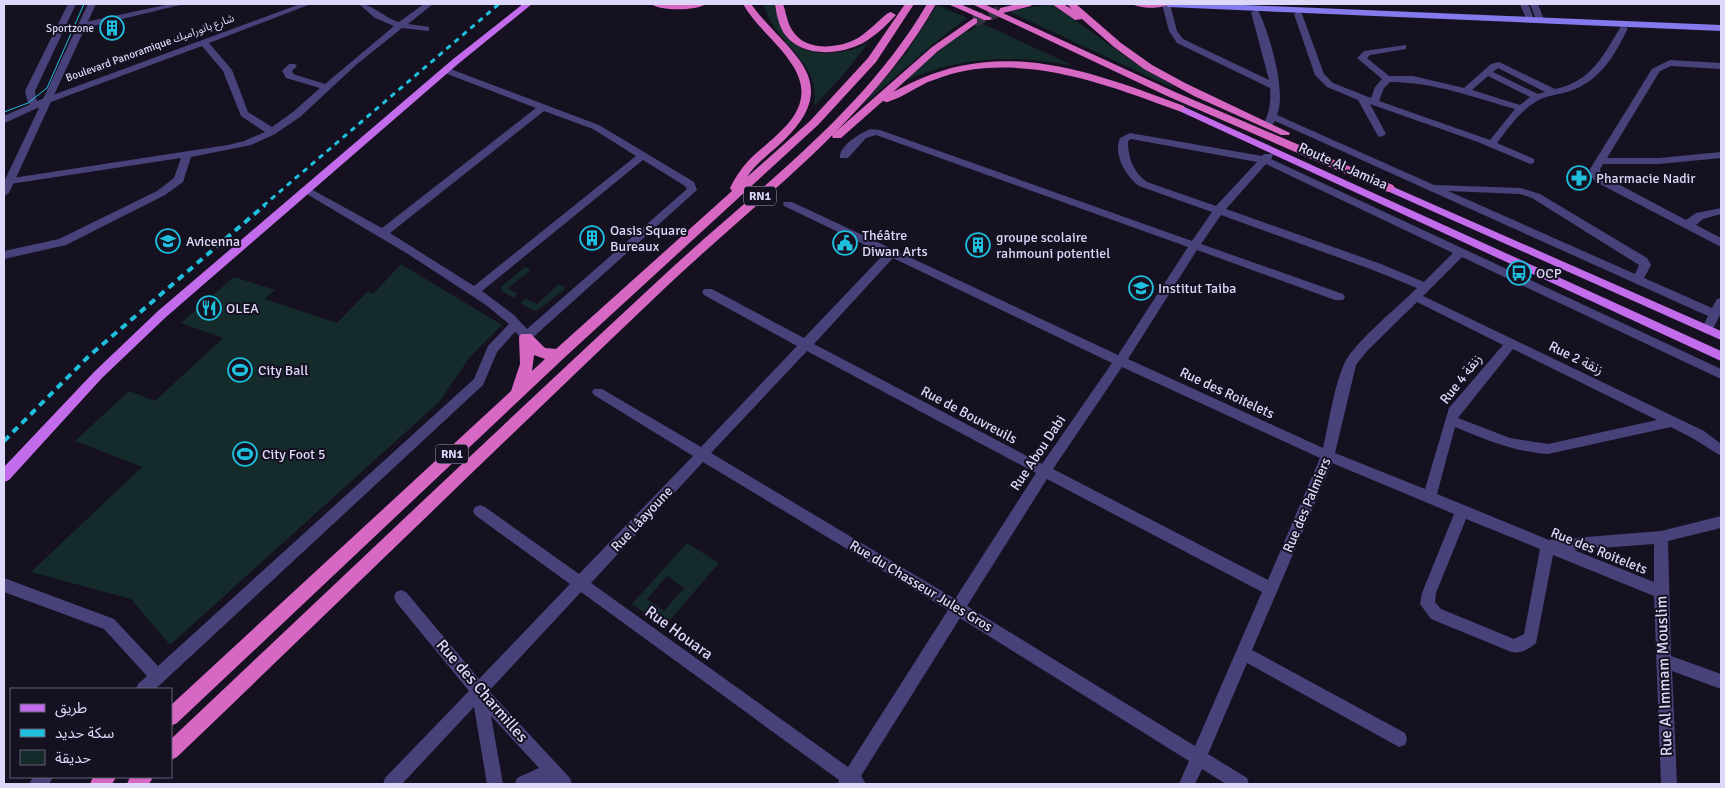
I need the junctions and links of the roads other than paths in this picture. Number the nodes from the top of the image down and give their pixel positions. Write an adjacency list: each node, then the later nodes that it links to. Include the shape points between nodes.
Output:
1 (72, 4): 56 (street, via 30,91 30,101)
2 (92, 4): 34 (street)
3 (180, 4): 34 (street)
4 (307, 4): 39 (street, Boulevard Panoramique شارع بانوراميك)
5 (364, 4): 35 (street, via 383,20)
6 (429, 4): 35 (street)
7 (519, 4): 43 (main road)
8 (528, 4): 43 (main road)
9 (656, 4): 10 (highway, via 680,7)
10 (701, 4)
11 (747, 4): 41 (highway)
12 (779, 4): 29 (highway, via 791,35 805,45 821,49 860,40)
13 (898, 4): 29 (highway)
14 (909, 4): 78 (highway, RN1, via 872,60 845,91)
15 (931, 4): 105 (highway, RN1, via 888,69 850,112)
16 (953, 4): 58 (highway, Route Al Jamiaa)
17 (977, 4): 75 (highway, Route Al Jamiaa, via 1171,94)
18 (1028, 4): 27 (highway)
19 (1057, 4): 40 (highway)
20 (1071, 4): 40 (highway)
21 (1138, 4): 22 (highway)
22 (1166, 4): 31 (main road); 49 (street, via 1172,31 1180,41)
23 (1317, 4): 31 (main road)
24 (1524, 4): 31 (street)
25 (1534, 4): 31 (street)
26 (761, 6): 41 (highway)
27 (1003, 10)
28 (1255, 12): 49 (street)
29 (892, 14): 78 (highway, via 870,51 848,79 753,172)
30 (1298, 14): 54 (street, via 1322,78 1336,88)
31 (1534, 17): 33 (main road); 37 (main road)
32 (974, 21): 61 (highway, via 935,49)
33 (1721, 22)
34 (81, 26): 56 (street)
35 (400, 26): 38 (street); 50 (street)
36 (1624, 28): 52 (street, via 1602,66 1579,84)
37 (1721, 28)
38 (426, 29)
39 (203, 42): 56 (street, Boulevard Panoramique شارع بانوراميك); 63 (street, via 227,70 244,114)
40 (1114, 42): 62 (highway, via 1146,66 1178,84)
41 (780, 44): 78 (highway, via 803,75 806,102 790,129 742,175)
42 (1403, 48): 48 (street, via 1362,56)
43 (455, 62): 46 (main road)
44 (292, 66): 50 (street, via 287,71 289,76)
45 (1721, 66): 72 (street, via 1670,63 1660,66)
46 (445, 70): 57 (street); 76 (main road)
47 (1487, 72): 51 (street); 52 (street, via 1494,66 1501,66); 53 (street)
48 (1387, 79): 51 (street, via 1431,82); 55 (street)
49 (1274, 86): 62 (street, via 1277,104)
50 (326, 87): 63 (street, via 290,121)
51 (1467, 90): 59 (street)
52 (1555, 93): 53 (street)
53 (1537, 97): 59 (street)
54 (1362, 98): 55 (street); 64 (street)
55 (1374, 102): 65 (street)
56 (42, 104): 60 (street, Boulevard Panoramique شارع بانوراميك); 73 (street)
57 (543, 107): 68 (street, via 596,127); 83 (street)
58 (1180, 108): 61 (highway, via 1072,71 1031,64 994,64 931,77); 70 (main road, Route Al Jamiaa)
59 (1520, 108): 65 (street)
60 (4, 120)
61 (854, 121): 105 (highway, via 649,306)
62 (1270, 121): 74 (street); 75 (highway)
63 (272, 132): 66 (street, via 234,147)
64 (1380, 134)
65 (1492, 144): 71 (street)
66 (187, 154): 73 (street); 88 (street, via 179,180 161,193 62,242)
67 (1721, 155): 72 (street, via 1659,161)
68 (642, 156): 90 (street); 99 (street, via 690,184 692,190)
69 (844, 156): 85 (street, via 861,135 878,132)
70 (1269, 156): 80 (street, Rue Abou Dabi); 80 (street, Rue 2 زنقة, via 1130,136 1123,140 1127,168 1135,179); 86 (street); 103 (main road, Route Al Jamiaa)
71 (1530, 160)
72 (1601, 161): 82 (street, via 1595,169 1600,180)
73 (10, 181): 77 (street)
74 (1429, 186): 89 (street); 89 (street, via 1521,191 1536,196 1643,261 1645,266)
75 (1390, 188): 97 (main road, Route Al Jamiaa)
76 (305, 190): 83 (street); 115 (main road, via 154,322 92,382)
77 (4, 193)
78 (735, 194): 102 (highway, RN1)
79 (788, 204): 87 (street, Rue des Roitelets)
80 (1219, 210): 85 (street, Rue Abou Dabi); 92 (street, Rue 2 زنقة, via 1377,267)
81 (1721, 211): 82 (street, via 1700,216 1691,221)
82 (1690, 226): 84 (street)
83 (382, 233): 90 (street)
84 (1721, 243)
85 (1195, 245): 93 (street); 104 (street, Rue Abou Dabi)
86 (1460, 253): 92 (street, Rue des Palmiers); 106 (street)
87 (892, 254): 101 (street, Rue Lâayoune); 104 (street, Rue des Roitelets)
88 (4, 255)
89 (1638, 279): 95 (street)
90 (474, 292): 96 (street)
91 (708, 292): 101 (street, Rue de Bouvreuils)
92 (1421, 292): 100 (street, Rue 2 زنقة); 113 (street, Rue des Palmiers, via 1351,363)
93 (1339, 297)
94 (1721, 302): 95 (street)
95 (1715, 314): 97 (street)
96 (517, 324): 99 (street); 130 (street, via 492,347 478,382)
97 (1708, 330): 98 (main road, Route Al Jamiaa)
98 (1721, 336)
99 (526, 337): 102 (highway, via 535,350 543,354); 108 (highway, via 526,373)
100 (1512, 343): 109 (street, Rue 4 زنقة, via 1457,406); 110 (street, Rue 2 زنقة)
101 (806, 345): 112 (street, Rue Lâayoune); 114 (street, Rue de Bouvreuils)
102 (559, 354): 108 (highway, RN1)
103 (1721, 356)
104 (1120, 361): 113 (street, Rue des Roitelets); 114 (street, Rue Abou Dabi)
105 (573, 368): 136 (highway, RN1)
106 (1721, 374)
107 (598, 392): 112 (street, Rue du Chasseur Jules Gros)
108 (511, 399): 134 (highway, RN1)
109 (1450, 420): 110 (street, via 1520,446 1539,449); 116 (street, Rue 4 زنقة)
110 (1672, 422): 111 (street, Rue 2 زنقة, via 1699,435)
111 (1721, 451)
112 (703, 454): 122 (street, Rue Lâayoune); 127 (street, Rue du Chasseur Jules Gros)
113 (1328, 456): 116 (street, Rue des Roitelets); 124 (street, Rue des Palmiers)
114 (1044, 472): 124 (street, Rue de Bouvreuils); 127 (street, Rue Abou Dabi)
115 (4, 476)
116 (1429, 498): 118 (street, Rue des Roitelets)
117 (480, 511): 122 (street, Rue Houara)
118 (1462, 511): 121 (street, Rue des Roitelets); 121 (street, via 1427,604 1436,614 1492,638 1514,646 1528,642 1534,629)
119 (1721, 522): 120 (street)
120 (1660, 537): 121 (street); 125 (street, Rue Al Immam Mouslim)
121 (1548, 546): 125 (street, Rue des Roitelets)
122 (581, 583): 133 (street, Rue Lâayoune); 139 (street, Rue Houara)
123 (4, 585): 130 (street, via 108,624)
124 (1271, 589): 128 (street, Rue des Palmiers)
125 (1661, 592): 129 (street, Rue Al Immam Mouslim)
126 (401, 597): 133 (street, Rue des Charmilles)
127 (957, 608): 137 (street, Rue du Chasseur Jules Gros); 139 (street, Rue Abou Dabi)
128 (1243, 653): 135 (street); 137 (street, Rue des Palmiers)
129 (1665, 661): 131 (street); 145 (street, Rue Al Immam Mouslim)
130 (158, 677): 132 (street)
131 (1721, 681)
132 (145, 688)
133 (479, 690): 138 (street, Rue des Charmilles); 140 (street, Rue Lâayoune); 141 (street)
134 (172, 716)
135 (1399, 739)
136 (172, 750)
137 (1199, 758): 143 (street, Rue des Palmiers); 144 (street, Rue du Chasseur Jules Gros)
138 (560, 780): 142 (street, via 546,774)
139 (851, 782)
140 (391, 784)
141 (494, 784)
142 (523, 784)
143 (1187, 784)
144 (1241, 784)
145 (1669, 784)

